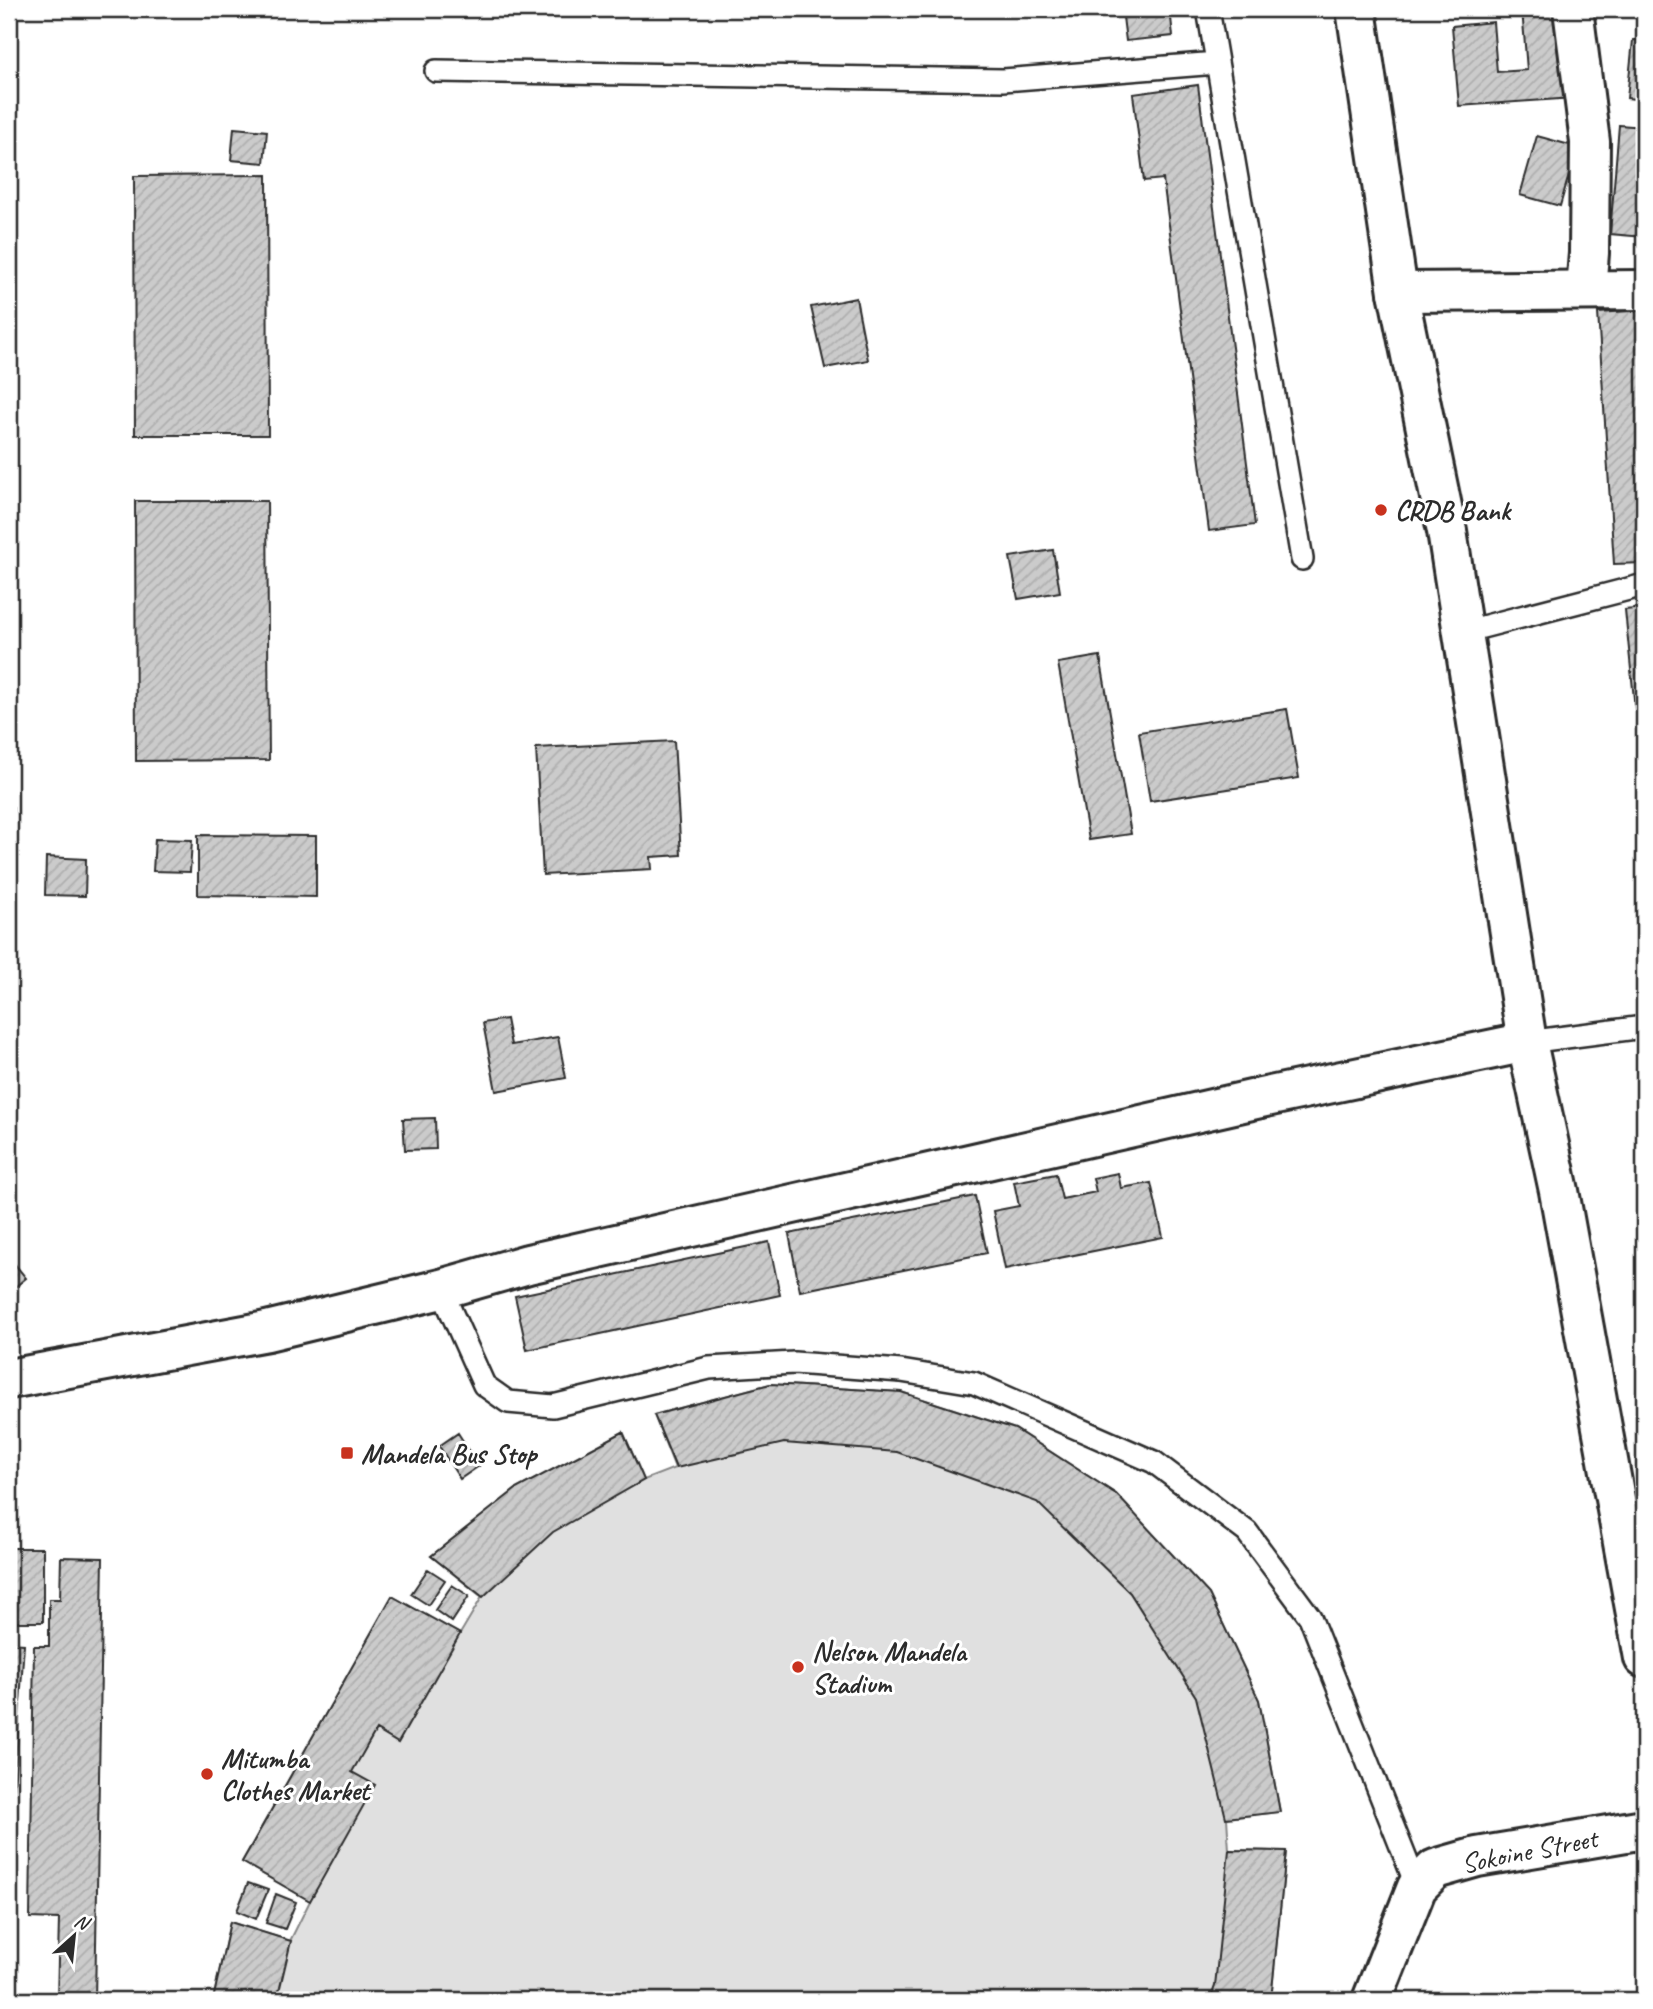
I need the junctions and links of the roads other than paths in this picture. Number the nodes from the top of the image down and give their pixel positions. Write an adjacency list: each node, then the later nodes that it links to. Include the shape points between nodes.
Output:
1 (1208, 9): 4 (lane)
2 (1356, 9): 8 (main road)
3 (1573, 9): 6 (main road, via 1590,142)
4 (1217, 63): 5 (lane, via 1003,80); 9 (lane)
5 (436, 71)
6 (1586, 290): 7 (main road); 8 (main road)
7 (1644, 290)
8 (1398, 292): 11 (main road)
9 (1302, 559)
10 (1644, 584): 11 (lane)
11 (1463, 632): 13 (main road)
12 (1644, 1027): 13 (lane)
13 (1527, 1042): 14 (main road, via 528,1264); 16 (main road, via 1559,1191)
14 (441, 1289): 15 (main road, via 267,1331); 18 (lane, via 484,1385 508,1402 553,1406 709,1368 794,1363 901,1371 974,1382 1154,1462 1247,1531 1310,1616)
15 (9, 1380)
16 (1644, 1658)
17 (1644, 1829): 18 (main road, Sokoine Street, via 1477,1857 1435,1869)
18 (1417, 1887): 19 (main road)
19 (1372, 2000)

